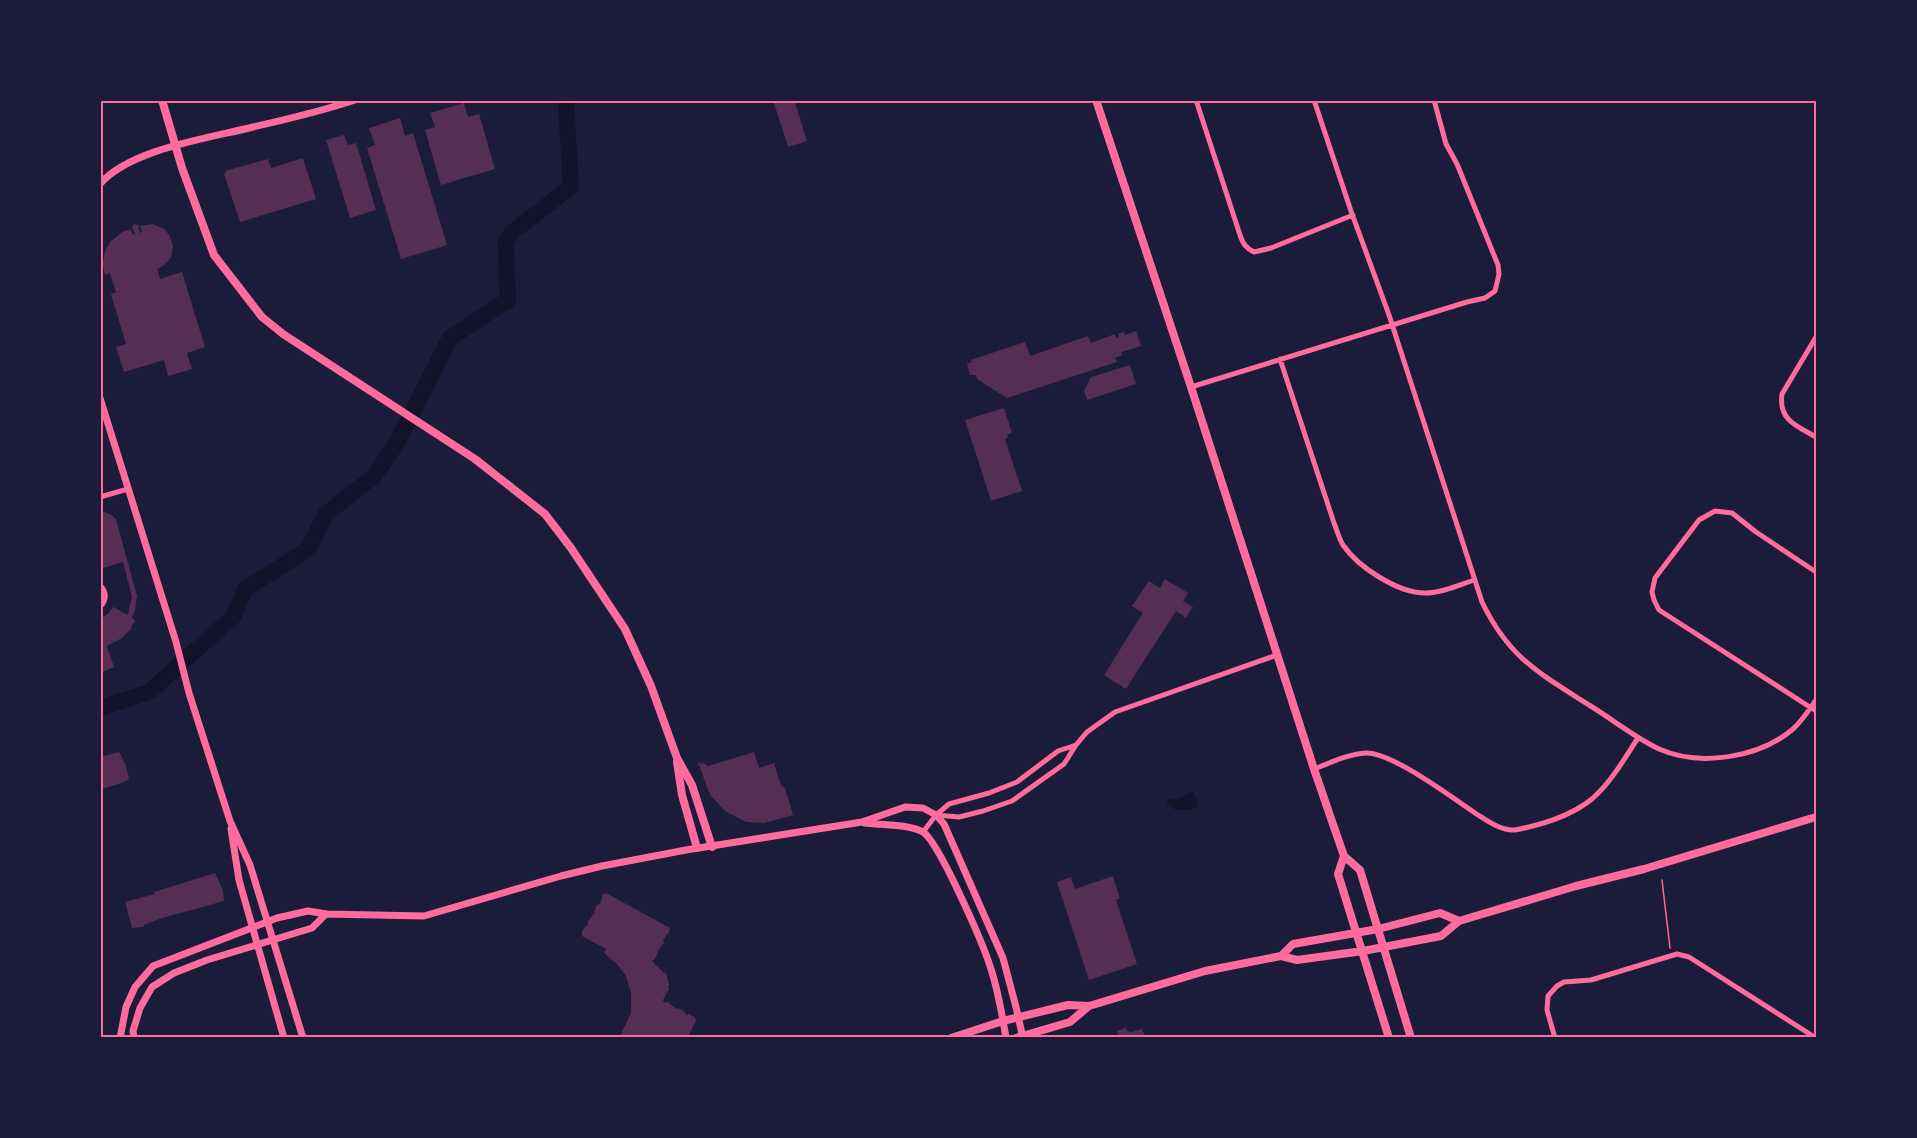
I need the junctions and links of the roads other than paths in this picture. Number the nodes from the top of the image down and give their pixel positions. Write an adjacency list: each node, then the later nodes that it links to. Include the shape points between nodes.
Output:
1 (162, 100): 7 (main road)
2 (356, 100): 7 (street)
3 (1096, 100): 13 (main road)
4 (1196, 100): 9 (street, via 1239,235 1249,249 1254,252 1271,248)
5 (1314, 100): 9 (street)
6 (1434, 100): 10 (street, via 1446,144 1497,265 1497,283 1495,291 1485,298)
7 (176, 145): 8 (street, via 144,156); 27 (main road, via 214,255 262,317 475,459 545,514 625,629)
8 (100, 184)
9 (1353, 215): 10 (street)
10 (1392, 325): 12 (street); 19 (street)
11 (1816, 336): 15 (street, via 1782,394 1780,405 1785,418)
12 (1280, 359): 13 (street); 19 (street, via 1334,524 1351,555 1392,584 1414,592 1435,592)
13 (1191, 387): 22 (main road)
14 (100, 398): 16 (street)
15 (1816, 437)
16 (128, 489): 17 (street); 31 (street)
17 (100, 497)
18 (1816, 572): 24 (street, via 1732,513 1715,511 1699,520 1655,578 1652,592 1659,610)
19 (1474, 579): 25 (street, via 1496,630 1524,662)
20 (100, 585): 21 (street, via 106,598)
21 (100, 607)
22 (1277, 655): 26 (street, via 1115,712); 28 (main road)
23 (1816, 700): 24 (street)
24 (1814, 709): 25 (street, via 1782,736 1735,756 1675,754)
25 (1638, 738): 28 (street, via 1594,797 1561,816 1515,830 1487,821 1387,757 1358,754)
26 (1076, 745): 29 (street, via 1058,751 1017,782 949,804); 29 (street, via 1064,764 1012,801 959,817)
27 (677, 758): 34 (main road, via 692,785); 35 (main road, via 682,795)
28 (1314, 770): 36 (main road)
29 (936, 815): 32 (street, via 923,808 905,807); 33 (street); 37 (street, via 944,824)
30 (1816, 817): 41 (main road)
31 (230, 820): 40 (street); 42 (street)
32 (862, 822): 33 (street); 34 (street)
33 (923, 832): 38 (street)
34 (712, 847): 35 (street)
35 (697, 848): 39 (street, via 561,876 424,916)
36 (1344, 856): 43 (main road, via 1360,870); 44 (main road, via 1338,874)
37 (964, 870): 38 (street); 46 (street)
38 (951, 876): 49 (street)
39 (326, 914): 40 (street, via 308,911); 45 (street, via 312,928)
40 (268, 921): 42 (street); 45 (street)
41 (1459, 921): 43 (main road, via 1440,913); 48 (main road, via 1442,936)
42 (251, 928): 47 (street); 56 (street, via 153,966 135,987)
43 (1377, 929): 44 (main road); 48 (main road)
44 (1356, 933): 50 (main road); 51 (main road, via 1293,944)
45 (274, 939): 47 (street); 59 (street)
46 (996, 942): 49 (street); 53 (street)
47 (256, 945): 57 (street, via 174,973 152,987 140,1008); 58 (street)
48 (1384, 947): 50 (main road); 63 (main road)
49 (982, 949): 54 (street)
50 (1363, 951): 51 (main road, via 1297,960); 62 (main road)
51 (1281, 956): 52 (main road, via 1205,971)
52 (1089, 1006): 53 (main road, via 1068,1005); 55 (main road, via 1070,1022)
53 (1019, 1017): 54 (main road); 55 (street)
54 (1003, 1021): 60 (main road); 61 (street)
55 (1020, 1037)
56 (120, 1038)
57 (134, 1038)
58 (284, 1038)
59 (303, 1038)
60 (951, 1038)
61 (1006, 1038)
62 (1389, 1038)
63 (1412, 1038)
64 (1555, 1038): 65 (street, via 1547,1010 1548,996 1557,986 1592,980 1677,954 1689,957)
65 (1816, 1038)

